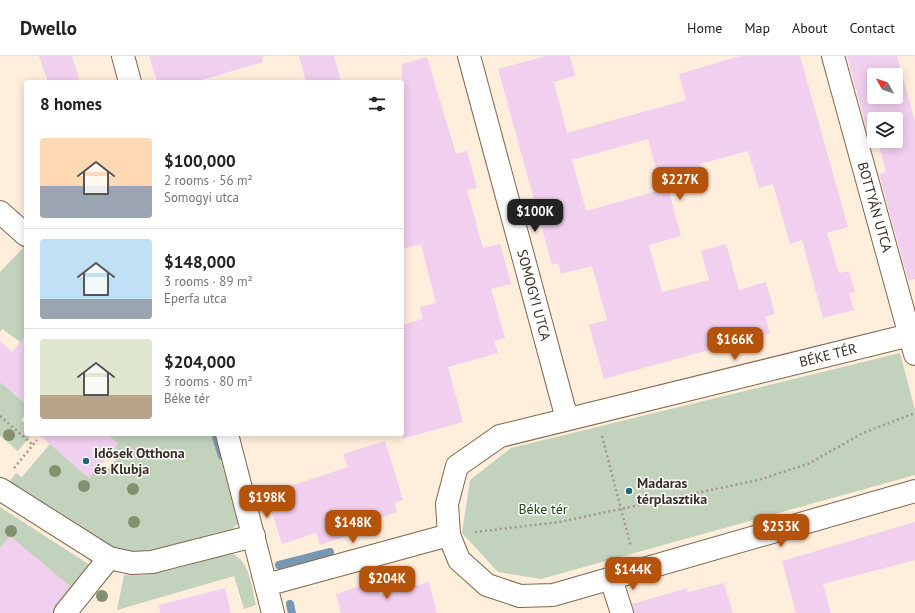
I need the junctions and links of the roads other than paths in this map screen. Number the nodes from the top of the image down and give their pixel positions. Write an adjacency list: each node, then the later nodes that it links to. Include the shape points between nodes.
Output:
1 (123, 56): 4 (street)
2 (469, 56): 8 (street, SOMOGYI UTCA)
3 (833, 56): 7 (street, BOTTYÁN UTCA)
4 (129, 80)
5 (0, 215): 6 (street)
6 (24, 233)
7 (913, 345): 8 (street, BÉKE TÉR)
8 (567, 419): 12 (street, BÉKE TÉR, via 500,436 457,466 447,504)
9 (228, 436): 13 (street)
10 (0, 489): 14 (street)
11 (915, 491): 15 (street, BÉKE TÉR)
12 (449, 535): 15 (street, BÉKE TÉR, via 459,560 487,585 520,596 553,595); 16 (street)
13 (254, 536): 14 (street, via 152,562 132,563); 16 (street)
14 (109, 558): 17 (street)
15 (611, 579): 19 (street)
16 (266, 585): 18 (street)
17 (65, 613)
18 (273, 613)
19 (622, 613)

